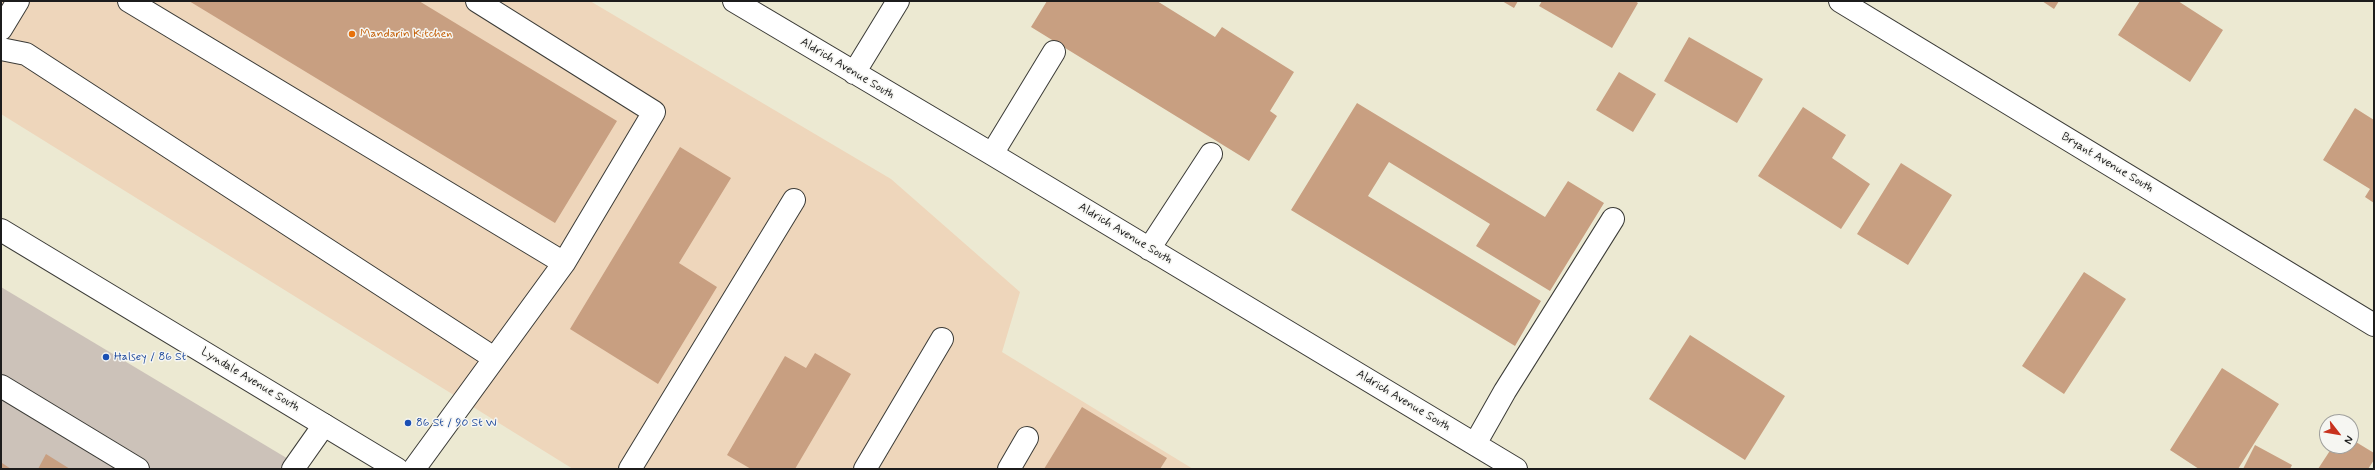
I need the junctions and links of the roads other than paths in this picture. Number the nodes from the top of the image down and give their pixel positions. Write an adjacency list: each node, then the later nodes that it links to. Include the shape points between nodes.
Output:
1 (18, 1): 7 (street)
2 (129, 1): 17 (street)
3 (477, 1): 17 (street, via 654,112)
4 (734, 1): 10 (street, Aldrich Avenue South)
5 (898, 1): 10 (street)
6 (1840, 1): 18 (street, Bryant Avenue South)
7 (1, 29)
8 (1, 49): 20 (street, via 26,54)
9 (1054, 52): 11 (street)
10 (854, 73): 11 (street, Aldrich Avenue South)
11 (992, 154): 16 (street, Aldrich Avenue South)
12 (1211, 154): 16 (street)
13 (794, 200): 29 (street)
14 (1613, 219): 24 (street, via 1505,391)
15 (1, 230): 22 (street, Lyndale Avenue South)
16 (1149, 249): 24 (street, Aldrich Avenue South)
17 (564, 263): 20 (street)
18 (2374, 325)
19 (942, 339): 30 (street)
20 (494, 358): 28 (street)
21 (1, 386): 26 (street)
22 (324, 425): 25 (street, Lyndale Avenue South); 27 (street)
23 (1027, 438): 31 (street)
24 (1475, 444): 32 (street, Aldrich Avenue South)
25 (387, 466)
26 (138, 469)
27 (293, 469)
28 (414, 469)
29 (630, 469)
30 (865, 469)
31 (1009, 469)
32 (1516, 469)

